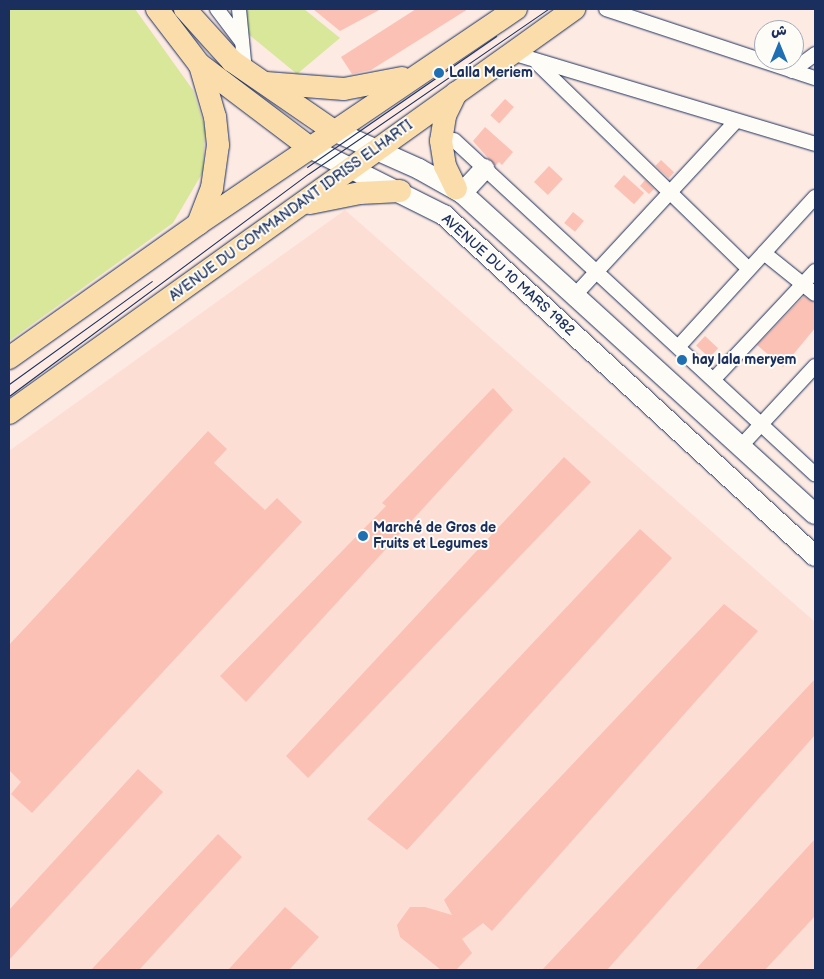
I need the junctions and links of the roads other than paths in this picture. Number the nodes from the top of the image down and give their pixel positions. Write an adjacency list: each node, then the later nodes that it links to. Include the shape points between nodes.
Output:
1 (157, 9): 12 (main road, AVENUE DU 10 MARS 1982)
2 (185, 9): 15 (main road, via 223,54)
3 (217, 9): 8 (street)
4 (239, 9): 8 (street)
5 (516, 9): 14 (main road)
6 (574, 9): 9 (main road, AVENUE DU COMMANDANT IDRISS ELHARTI)
7 (606, 9): 13 (street)
8 (242, 42): 15 (street)
9 (512, 53): 11 (street); 17 (main road, AVENUE DU COMMANDANT IDRISS ELHARTI)
10 (815, 54): 13 (street)
11 (536, 62): 18 (street); 28 (street)
12 (199, 64): 22 (main road, AVENUE DU 10 MARS 1982); 31 (main road, via 215,117 218,145 212,188)
13 (792, 71): 16 (street)
14 (419, 74): 15 (main road, via 344,89 304,89); 19 (main road)
15 (252, 77): 19 (main road)
16 (815, 78)
17 (456, 93): 23 (main road, AVENUE DU COMMANDANT IDRISS ELHARTI); 27 (main road, via 445,116 441,141 445,166)
18 (736, 121): 21 (street); 28 (street)
19 (334, 131): 22 (main road); 23 (main road)
20 (454, 140): 25 (street)
21 (815, 144)
22 (310, 148): 24 (main road, AVENUE DU 10 MARS 1982); 31 (main road)
23 (374, 150): 24 (main road, AVENUE DU COMMANDANT IDRISS ELHARTI); 27 (main road)
24 (350, 168): 26 (main road, AVENUE DU 10 MARS 1982); 30 (main road, AVENUE DU COMMANDANT IDRISS ELHARTI)
25 (484, 169): 27 (main road); 34 (street)
26 (400, 191): 30 (main road, via 360,193); 48 (main road, AVENUE DU 10 MARS 1982, via 444,215)
27 (459, 191): 38 (main road)
28 (670, 195): 33 (street); 34 (street)
29 (815, 197): 32 (street)
30 (302, 205): 43 (main road, AVENUE DU COMMANDANT IDRISS ELHARTI)
31 (198, 224): 40 (main road)
32 (764, 253): 33 (street); 36 (street)
33 (748, 269): 39 (street)
34 (598, 271): 38 (street); 39 (street)
35 (815, 271): 36 (street)
36 (804, 284): 37 (street); 42 (street)
37 (815, 294)
38 (575, 295): 45 (main road)
39 (679, 346): 42 (street)
40 (9, 358)
41 (815, 366): 44 (street)
42 (714, 379): 44 (street)
43 (9, 412)
44 (760, 422): 45 (street); 46 (street)
45 (741, 446): 47 (main road)
46 (815, 474)
47 (815, 514)
48 (815, 556)

